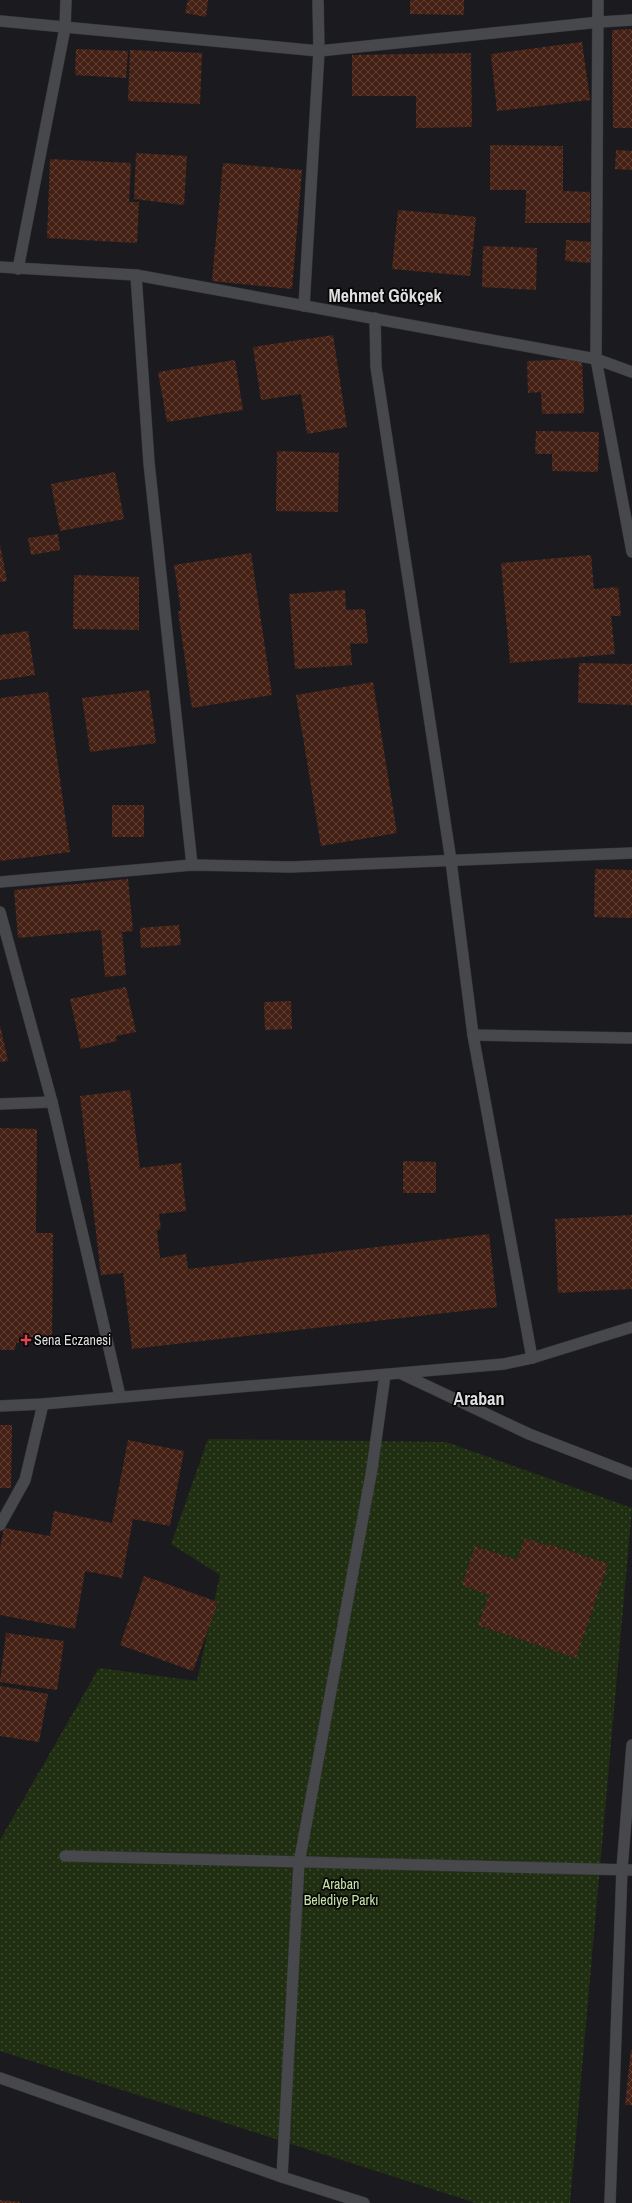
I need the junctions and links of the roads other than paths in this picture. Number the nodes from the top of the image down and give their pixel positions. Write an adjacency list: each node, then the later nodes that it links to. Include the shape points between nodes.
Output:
1 (66, 0): 7 (street)
2 (318, 0): 8 (street)
3 (598, 0): 6 (street)
4 (632, 20): 6 (street)
5 (0, 21): 7 (street)
6 (600, 22): 8 (street); 14 (street)
7 (65, 28): 8 (street); 10 (street)
8 (319, 51): 12 (street)
9 (0, 267): 10 (street)
10 (18, 269): 11 (street)
11 (136, 275): 12 (street); 19 (street, via 149,463)
12 (304, 306): 13 (street)
13 (375, 318): 14 (street); 18 (street, via 376,368)
14 (596, 359): 15 (street); 16 (street)
15 (632, 372)
16 (632, 552)
17 (632, 853): 18 (street)
18 (451, 861): 19 (street, via 291,867); 22 (street)
19 (192, 865): 20 (street)
20 (0, 882)
21 (0, 912): 24 (street)
22 (473, 1035): 23 (street); 27 (street)
23 (632, 1038)
24 (52, 1102): 25 (street); 30 (street)
25 (0, 1104)
26 (632, 1327): 27 (street)
27 (532, 1358): 28 (street, via 504,1364)
28 (401, 1373): 29 (street); 33 (street, via 529,1434)
29 (385, 1375): 30 (street); 37 (street, via 372,1469)
30 (120, 1396): 31 (street)
31 (43, 1404): 32 (street); 34 (street, via 25,1480)
32 (0, 1406)
33 (632, 1474)
34 (0, 1525)
35 (632, 1744): 38 (street)
36 (65, 1856): 37 (street)
37 (299, 1863): 38 (street); 40 (street)
38 (627, 1869): 42 (street)
39 (0, 2078): 40 (street)
40 (282, 2177): 41 (street)
41 (364, 2203)
42 (610, 2203)

